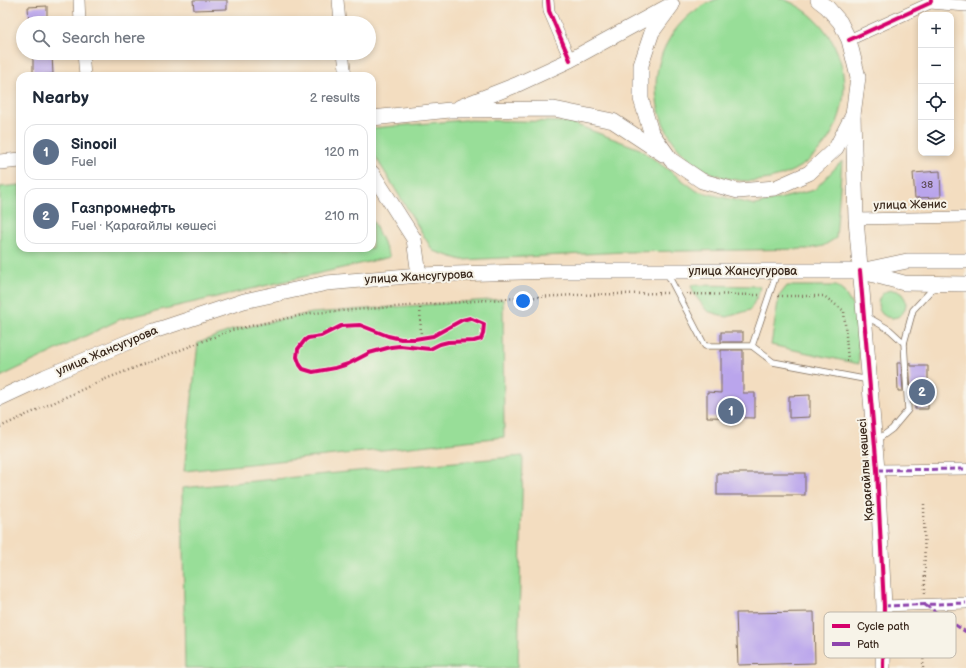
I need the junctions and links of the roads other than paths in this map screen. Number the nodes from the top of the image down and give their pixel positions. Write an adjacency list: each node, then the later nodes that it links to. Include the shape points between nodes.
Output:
1 (78, 0): 8 (street)
2 (338, 0): 9 (street)
3 (548, 0): 13 (street, via 549,11)
4 (676, 2): 13 (main road); 20 (main road, via 652,32 641,65 641,99 651,132)
5 (823, 2): 10 (main road, via 840,22)
6 (930, 2): 7 (street); 10 (street)
7 (966, 6)
8 (79, 16)
9 (339, 16)
10 (849, 40): 17 (main road, via 858,77)
11 (84, 60): 14 (street)
12 (344, 60): 15 (street)
13 (570, 60): 16 (main road, via 516,86)
14 (85, 72)
15 (345, 72)
16 (450, 110): 18 (main road); 20 (main road, via 554,109 613,121)
17 (853, 115): 20 (main road, via 836,148 809,174 775,188 738,191 702,181); 24 (main road, Қарағайлы көшесі)
18 (376, 118)
19 (16, 160): 21 (main road)
20 (672, 160)
21 (0, 162)
22 (376, 179): 29 (main road, via 414,239)
23 (966, 216): 24 (street, улица Женис)
24 (856, 219): 28 (main road, Қарағайлы көшесі)
25 (966, 262): 28 (main road, улица Жансугурова, via 907,261)
26 (666, 271): 27 (main road, улица Жансугурова); 29 (main road, улица Жансугурова); 34 (lane, via 705,346)
27 (777, 271): 28 (main road, улица Жансугурова); 34 (lane)
28 (860, 271): 30 (main road, улица Жансугурова, via 904,283); 32 (main road, Қарағайлы көшесі)
29 (420, 275): 36 (main road, улица Жансугурова, via 326,283 244,301 154,331)
30 (937, 283): 31 (main road, улица Жансугурова); 33 (lane, via 913,310)
31 (966, 284)
32 (864, 314): 33 (lane, via 890,330); 35 (main road, Қарағайлы көшесі)
33 (904, 344): 37 (lane, via 908,410 892,429)
34 (752, 346): 35 (lane, via 773,362)
35 (870, 380): 37 (main road, Қарағайлы көшесі)
36 (0, 398)
37 (875, 441): 39 (main road, Қарағайлы көшесі)
38 (966, 469): 39 (street)
39 (877, 470): 41 (main road, Қарағайлы көшесі)
40 (966, 603): 41 (street)
41 (884, 606): 42 (main road, Қарағайлы көшесі)
42 (884, 612)
43 (883, 658): 44 (main road, Қарағайлы көшесі)
44 (883, 668)

